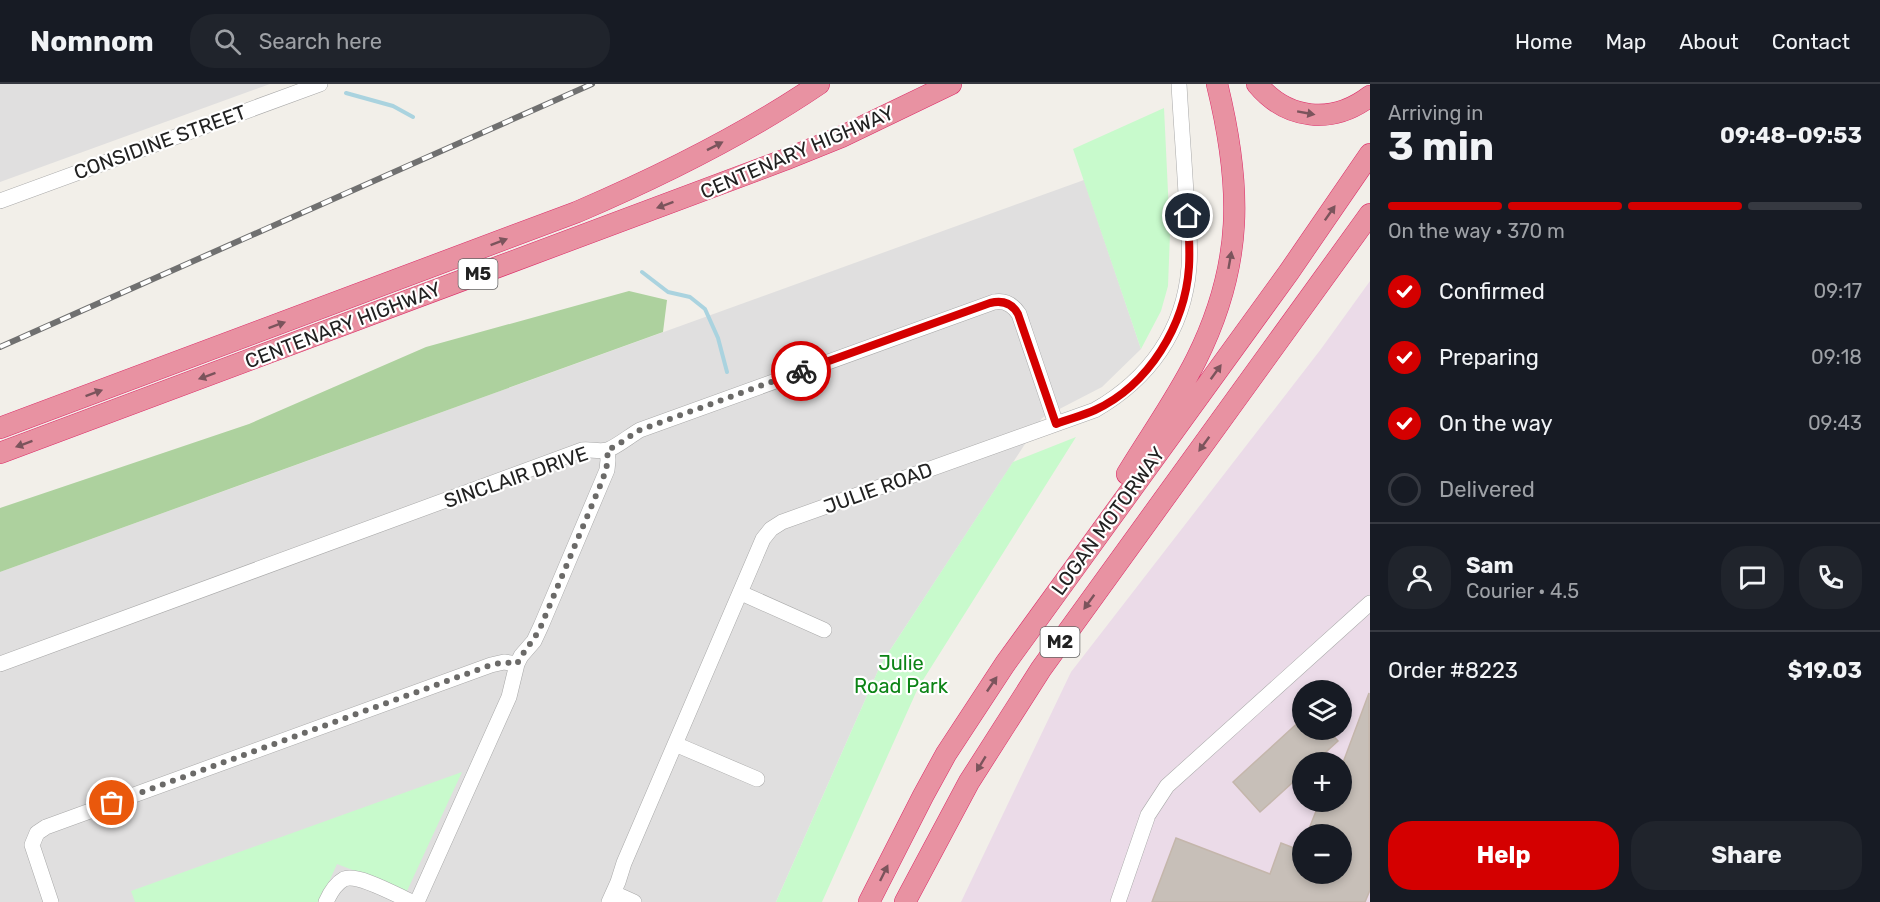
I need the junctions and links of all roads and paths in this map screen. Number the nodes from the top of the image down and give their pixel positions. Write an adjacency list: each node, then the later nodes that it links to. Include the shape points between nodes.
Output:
1 (320, 84): 9 (street, CONSIDINE STREET)
2 (819, 84): 14 (highway, CENTENARY HIGHWAY / M5, one-way to 2, via 577,212 725,141)
3 (951, 84): 16 (highway, CENTENARY HIGHWAY / M5, one-way to 16, via 784,160)
4 (1179, 84): 13 (street, JULIE ROAD, via 1189,237 1189,267 1181,307 1160,354 1122,394 1095,410)
5 (1217, 84): 17 (highway, one-way to 5, via 1111,499 1196,360 1227,275 1235,191 1230,141)
6 (1257, 84): 7 (highway, one-way to 7, via 1280,104 1312,115 1345,111)
7 (1370, 96)
8 (1370, 154): 17 (highway, LOGAN MOTORWAY / M2, one-way to 8)
9 (0, 201)
10 (1370, 214): 12 (highway, LOGAN MOTORWAY / M2)
11 (1370, 238): 12 (highway, via 1309,317)
12 (1292, 323): 32 (highway, LOGAN MOTORWAY / M2, one-way to 32, via 1041,669 969,782)
13 (1056, 424): 15 (street, SINCLAIR DRIVE, via 1018,314 1011,305 999,301 640,430); 18 (street, JULIE ROAD, via 782,522 763,539)
14 (0, 428)
15 (607, 450): 21 (street, SINCLAIR DRIVE, via 574,453); 22 (street, via 607,470 541,626)
16 (0, 453)
17 (1108, 521): 31 (highway, LOGAN MOTORWAY / M2, one-way to 17, via 946,754)
18 (741, 593): 20 (street); 23 (street, JULIE ROAD)
19 (1370, 603): 33 (street, via 1167,786 1148,815)
20 (824, 630)
21 (0, 664)
22 (517, 664): 26 (street, via 491,665 46,827 37,833 32,845); 29 (street, via 509,697)
23 (675, 744): 24 (street); 25 (street, JULIE ROAD)
24 (757, 779)
25 (612, 898): 30 (street)
26 (51, 902)
27 (326, 902): 28 (street, via 337,885 354,878)
28 (412, 902)
29 (417, 902)
30 (634, 902)
31 (869, 902)
32 (905, 902)
33 (1118, 902)

